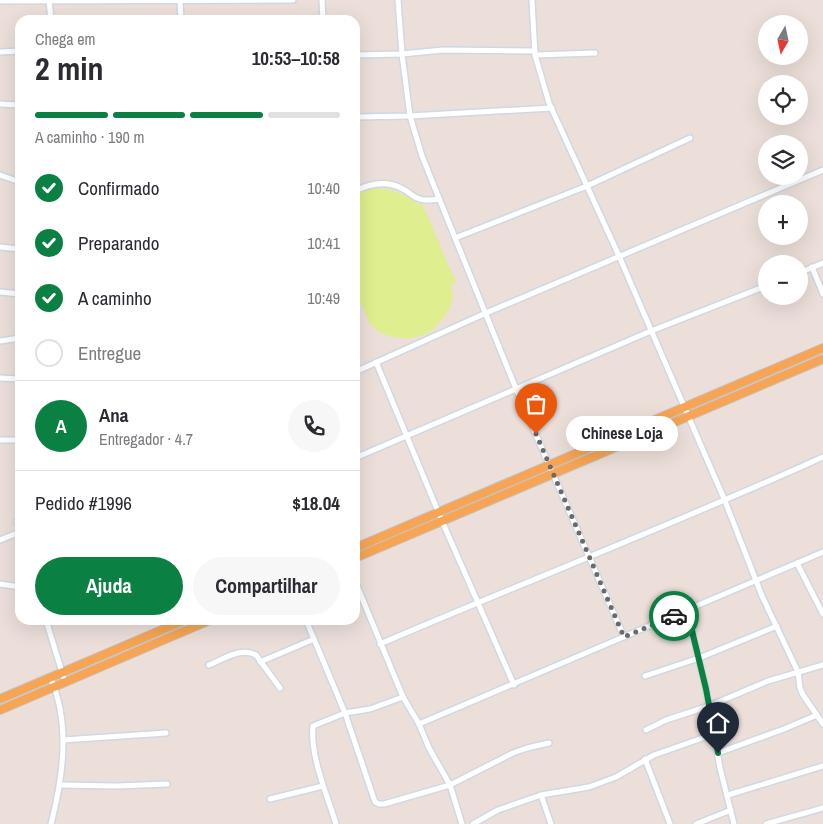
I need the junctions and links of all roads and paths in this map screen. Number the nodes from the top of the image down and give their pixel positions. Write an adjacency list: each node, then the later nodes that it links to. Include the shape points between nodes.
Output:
1 (49, 0): 2 (street); 8 (street); 9 (street)
2 (180, 0): 3 (street); 10 (street)
3 (256, 0): 4 (street)
4 (293, 0)
5 (322, 0): 11 (street)
6 (398, 0): 16 (street)
7 (532, 0): 14 (street)
8 (0, 1)
9 (50, 15)
10 (181, 15)
11 (323, 15)
12 (15, 51): 13 (street)
13 (0, 52)
14 (535, 53): 15 (street); 16 (street, via 443,50); 20 (street)
15 (595, 53)
16 (402, 54): 17 (street); 21 (street)
17 (360, 55)
18 (0, 104): 19 (street)
19 (15, 105)
20 (552, 108): 21 (street); 27 (street)
21 (410, 116): 22 (street); 29 (street)
22 (360, 117)
23 (690, 138): 27 (street)
24 (823, 170): 33 (street)
25 (0, 175): 26 (street)
26 (15, 180)
27 (587, 186): 30 (street); 33 (street)
28 (360, 188): 29 (street, via 378,183 402,188 418,199)
29 (439, 199): 30 (street)
30 (455, 238): 41 (street)
31 (0, 247): 32 (street)
32 (15, 249)
33 (619, 256): 41 (street); 42 (street)
34 (823, 263): 35 (street)
35 (812, 267): 36 (street); 40 (street)
36 (808, 269)
37 (758, 289): 42 (street)
38 (0, 292): 39 (street)
39 (15, 294)
40 (823, 294)
41 (486, 313): 47 (street); 53 (street)
42 (651, 331): 53 (street); 54 (street)
43 (15, 339): 44 (street)
44 (0, 341)
45 (823, 348): 50 (main road)
46 (823, 359): 52 (main road)
47 (376, 362): 48 (street); 56 (street)
48 (360, 370)
49 (0, 378): 51 (street)
50 (752, 378): 52 (main road); 54 (main road)
51 (15, 379)
52 (756, 387): 55 (main road)
53 (516, 389): 56 (street); 61 (street)
54 (683, 407): 55 (street); 61 (main road)
55 (687, 416): 62 (main road); 63 (street)
56 (407, 436): 59 (street); 64 (street)
57 (0, 440): 58 (street)
58 (15, 440)
59 (360, 456)
60 (823, 457): 63 (street)
61 (549, 464): 62 (street); 64 (main road)
62 (553, 473): 65 (main road); 71 (street)
63 (725, 501): 71 (street); 73 (street)
64 (439, 512): 65 (street); 68 (main road)
65 (442, 521): 70 (main road); 77 (street)
66 (15, 533): 67 (street)
67 (0, 540)
68 (360, 546)
69 (823, 552): 72 (street)
70 (360, 556)
71 (588, 557): 77 (street); 86 (street)
72 (797, 563): 73 (street); 78 (street)
73 (756, 580): 79 (street); 85 (street)
74 (0, 584): 75 (street)
75 (15, 586)
76 (360, 594): 88 (street)
77 (478, 601): 88 (street); 98 (street)
78 (821, 604): 80 (street)
79 (687, 610): 86 (street); 89 (street)
80 (823, 614)
81 (47, 625): 94 (street)
82 (173, 625): 94 (main road)
83 (198, 625): 97 (main road)
84 (308, 625): 87 (street)
85 (777, 626): 89 (street); 93 (street)
86 (624, 637): 98 (street)
87 (314, 638): 90 (street); 105 (street)
88 (380, 644): 101 (street)
89 (699, 658): 95 (street); 103 (street)
90 (260, 662): 91 (street, via 256,655 243,651); 100 (street)
91 (209, 665)
92 (823, 665): 93 (street)
93 (798, 672): 103 (street); 106 (street, via 803,695)
94 (61, 673): 96 (main road); 97 (street)
95 (645, 676)
96 (50, 677): 99 (street); 102 (main road)
97 (65, 682): 99 (main road)
98 (514, 685): 107 (street)
99 (54, 687): 104 (main road); 112 (street)
100 (280, 688)
101 (403, 697): 105 (street); 107 (street)
102 (0, 699)
103 (709, 706): 109 (street); 111 (street)
104 (0, 710)
105 (345, 714): 118 (street, via 375,802 384,804); 120 (street, via 313,726)
106 (817, 715): 108 (street); 114 (street)
107 (419, 724): 118 (street, via 428,748)
108 (823, 724)
109 (646, 730)
110 (166, 733): 112 (street)
111 (714, 734): 114 (street); 115 (street)
112 (63, 740): 119 (street)
113 (549, 743): 118 (street, via 513,753)
114 (718, 753): 121 (street)
115 (645, 760): 122 (street, via 616,777 589,787); 131 (street)
116 (823, 766): 121 (street)
117 (167, 784): 119 (street)
118 (450, 785): 128 (street)
119 (60, 786): 126 (street)
120 (323, 786): 123 (street); 127 (street)
121 (728, 794): 125 (street)
122 (541, 796): 129 (street, via 498,810); 130 (street)
123 (270, 799)
124 (823, 808): 134 (street)
125 (731, 810): 132 (street); 133 (street)
126 (51, 824)
127 (336, 824)
128 (462, 824)
129 (473, 824)
130 (551, 824)
131 (670, 824)
132 (696, 824)
133 (734, 824)
134 (766, 824)

